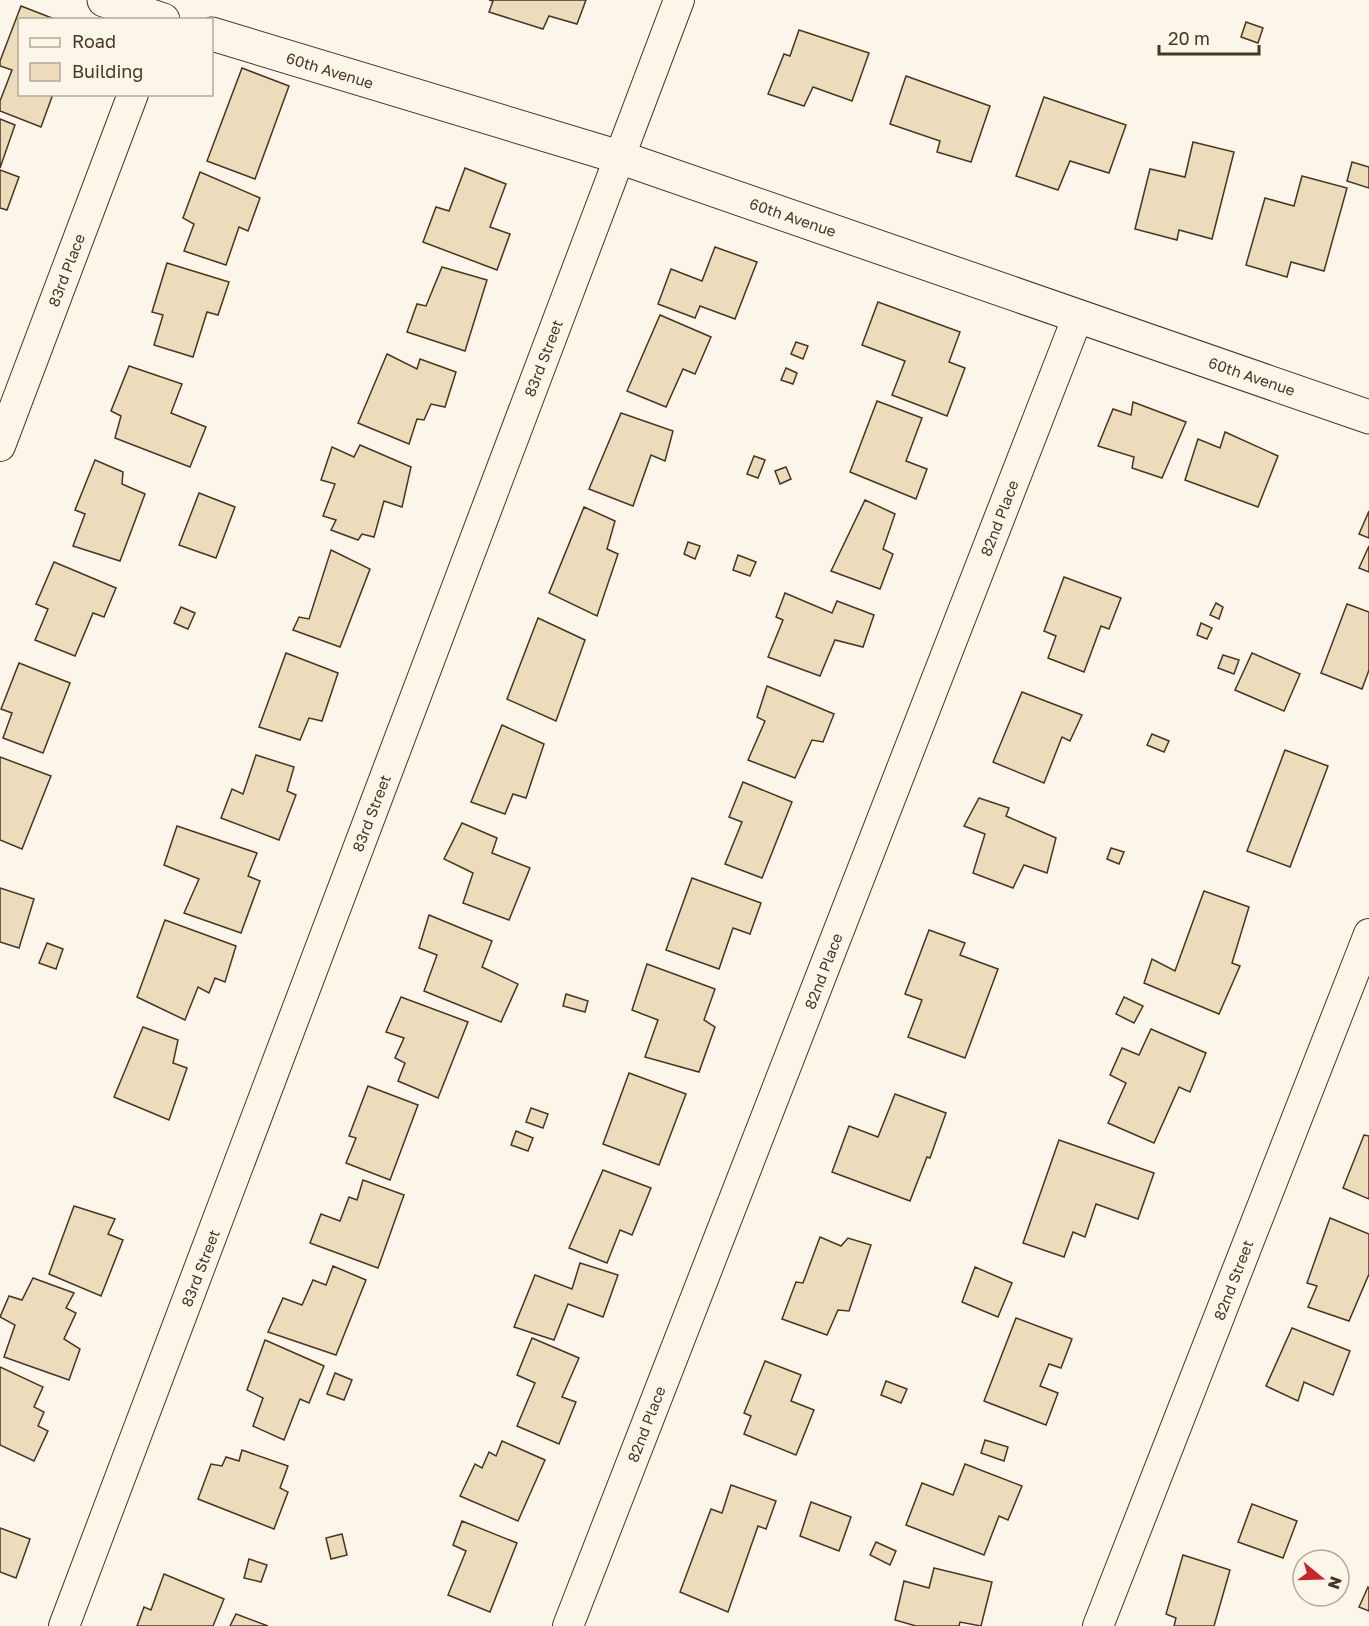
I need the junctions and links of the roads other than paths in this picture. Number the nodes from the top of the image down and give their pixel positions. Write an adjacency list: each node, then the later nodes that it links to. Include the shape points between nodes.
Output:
1 (104, 0): 3 (street)
2 (679, 0): 6 (street, 83rd Street)
3 (159, 18)
4 (213, 34): 6 (street, 60th Avenue)
5 (132, 96): 9 (street, 83rd Place)
6 (619, 158): 7 (street, 60th Avenue); 11 (street, 83rd Street)
7 (1078, 316): 8 (street, 60th Avenue); 12 (street, 82nd Place)
8 (1369, 417)
9 (0, 446)
10 (1369, 934): 13 (street, 82nd Street)
11 (64, 1626)
12 (567, 1626)
13 (1098, 1626)

